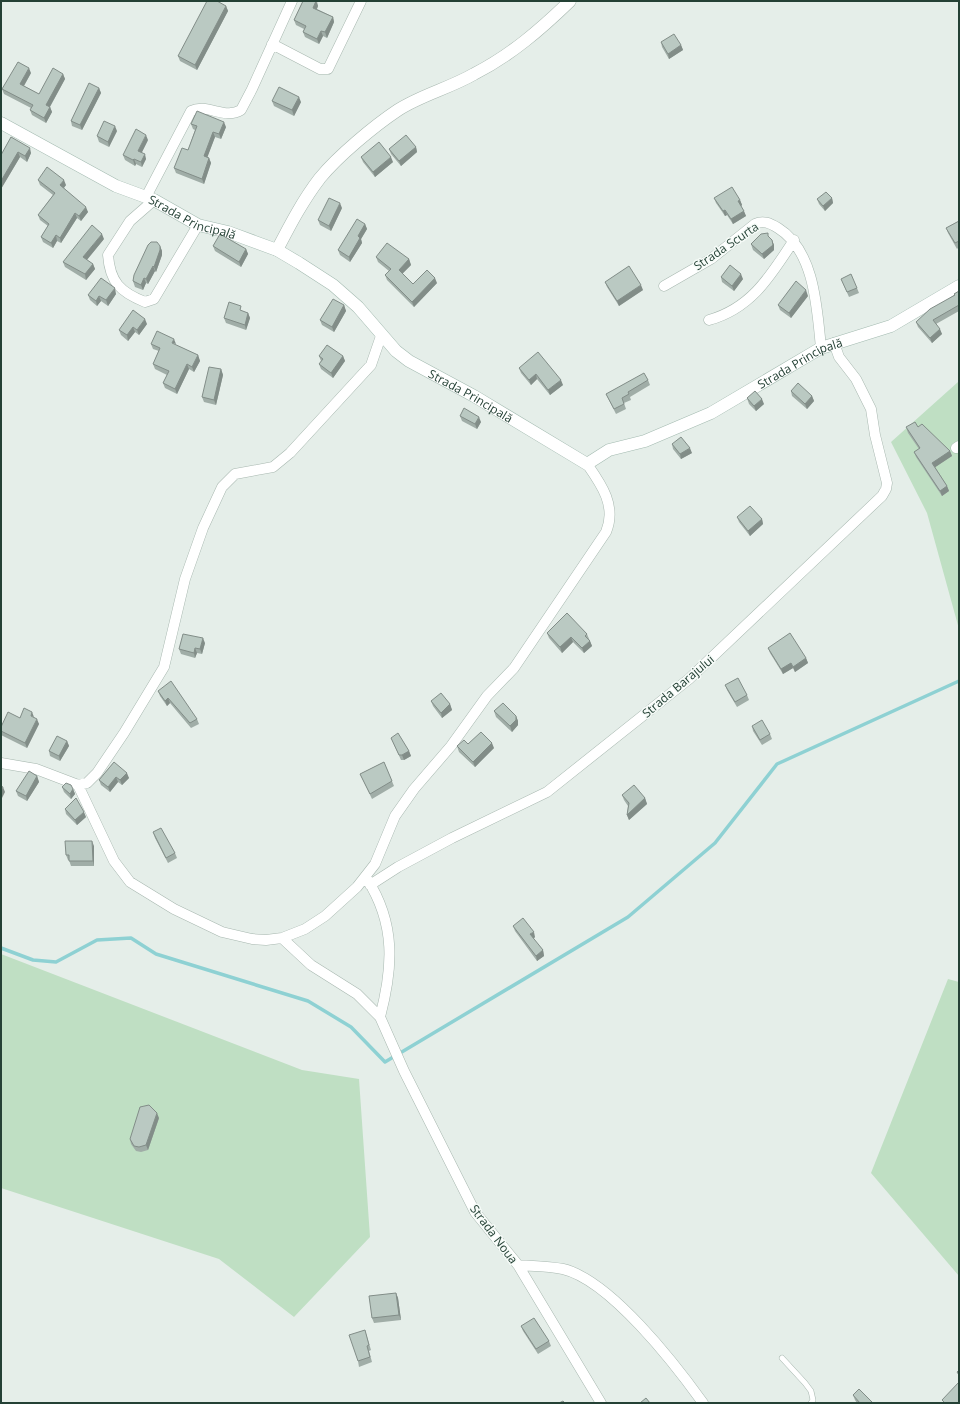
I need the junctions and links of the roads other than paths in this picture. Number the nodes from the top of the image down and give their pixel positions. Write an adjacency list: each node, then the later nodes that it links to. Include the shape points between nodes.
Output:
1 (292, 1): 4 (street)
2 (361, 1): 4 (street, via 328,69 320,69)
3 (570, 1): 9 (main road, via 516,50 475,74 398,110 344,153 321,177 301,204)
4 (272, 44): 6 (street, via 241,110 229,113 197,108 191,111)
5 (1, 124): 6 (main road, Strada Principală, via 116,186)
6 (150, 198): 7 (main road, Strada Principală); 7 (street, via 130,221 108,255 112,278 118,286 136,299 146,302 154,298)
7 (198, 225): 9 (main road, Strada Principală, via 228,232)
8 (794, 240): 10 (street, Strada Scurta, via 768,223 759,222 711,259); 12 (street, via 754,295 737,309); 15 (street, Strada Scurta, via 802,253 813,288)
9 (277, 250): 13 (main road, Strada Principală, via 333,285 358,308)
10 (664, 286)
11 (959, 286): 14 (main road, Strada Principală, via 891,326)
12 (709, 320)
13 (382, 336): 16 (main road, Strada Principală, via 409,361 474,396); 18 (street, via 371,365 290,453 273,467 235,474 222,487 203,528 185,579 164,667 97,773 87,783)
14 (834, 343): 15 (main road, Strada Principală); 19 (street, Strada Barajului, via 839,357 856,379 871,409 886,475 885,492 689,679 547,792)
15 (821, 348): 16 (main road, Strada Principală, via 711,413 645,441 608,450)
16 (587, 464): 19 (street, via 608,501 610,520 606,532 514,668 487,696 451,746 414,789 396,816)
17 (1, 763): 18 (street, via 36,769)
18 (78, 785): 20 (street, via 114,861 130,882 174,909 222,932 266,940)
19 (367, 880): 20 (street, via 326,916); 21 (street, via 384,913 389,936 390,966)
20 (282, 938): 21 (street, via 311,964 357,994)
21 (382, 1021): 22 (street, Strada Noua, via 444,1153 475,1212)
22 (518, 1265): 24 (street, Strada Noua); 25 (street, via 564,1269 592,1282 627,1312)
23 (782, 1358): 26 (lane, via 811,1391)
24 (601, 1403)
25 (703, 1403)
26 (811, 1403)

